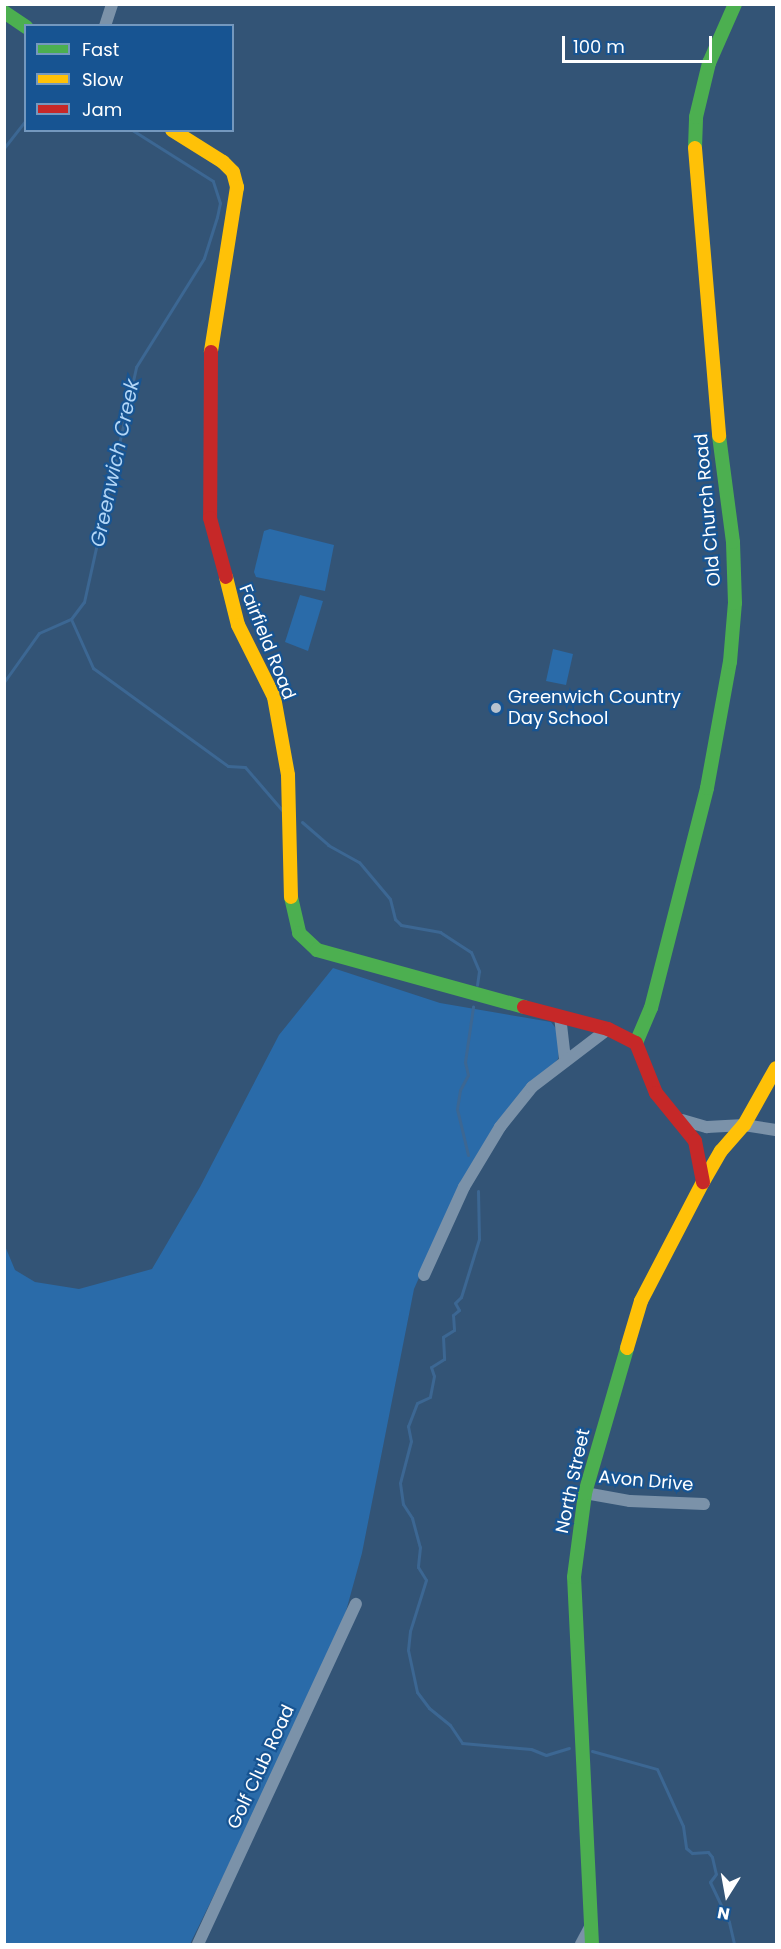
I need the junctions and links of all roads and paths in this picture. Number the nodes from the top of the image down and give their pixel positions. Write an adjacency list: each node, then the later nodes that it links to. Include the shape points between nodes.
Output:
1 (112, 4): 4 (street)
2 (735, 4): 9 (street, Old Church Road, via 709,63 696,117 695,142 713,386 733,542 735,603 730,662 707,788 651,1008)
3 (4, 12): 5 (street)
4 (106, 24)
5 (24, 26)
6 (175, 132): 7 (street, Fairfield Road, via 223,162 233,172 237,187 209,364 210,518 238,625 274,697 288,776 291,907 299,933 318,950 339,959)
7 (560, 1016): 8 (street, Fairfield Road); 10 (street)
8 (608, 1029): 9 (street, Fairfield Road); 10 (street)
9 (636, 1043): 12 (street, via 656,1093)
10 (565, 1059): 16 (street, via 532,1087 500,1127 464,1187)
11 (777, 1068): 13 (street, North Street)
12 (682, 1120): 13 (street, via 707,1127); 15 (street, via 695,1141)
13 (744, 1125): 14 (street); 15 (street, North Street, via 721,1151)
14 (777, 1130)
15 (703, 1182): 17 (street, North Street, via 640,1301)
16 (424, 1275)
17 (585, 1493): 18 (street, Avon Drive, via 630,1501); 20 (street, North Street, via 574,1578 574,1623)
18 (704, 1504)
19 (356, 1604): 21 (street, Golf Club Road)
20 (591, 1926): 22 (street); 23 (street, North Street)
21 (198, 1944)
22 (580, 1944)
23 (592, 1944)

